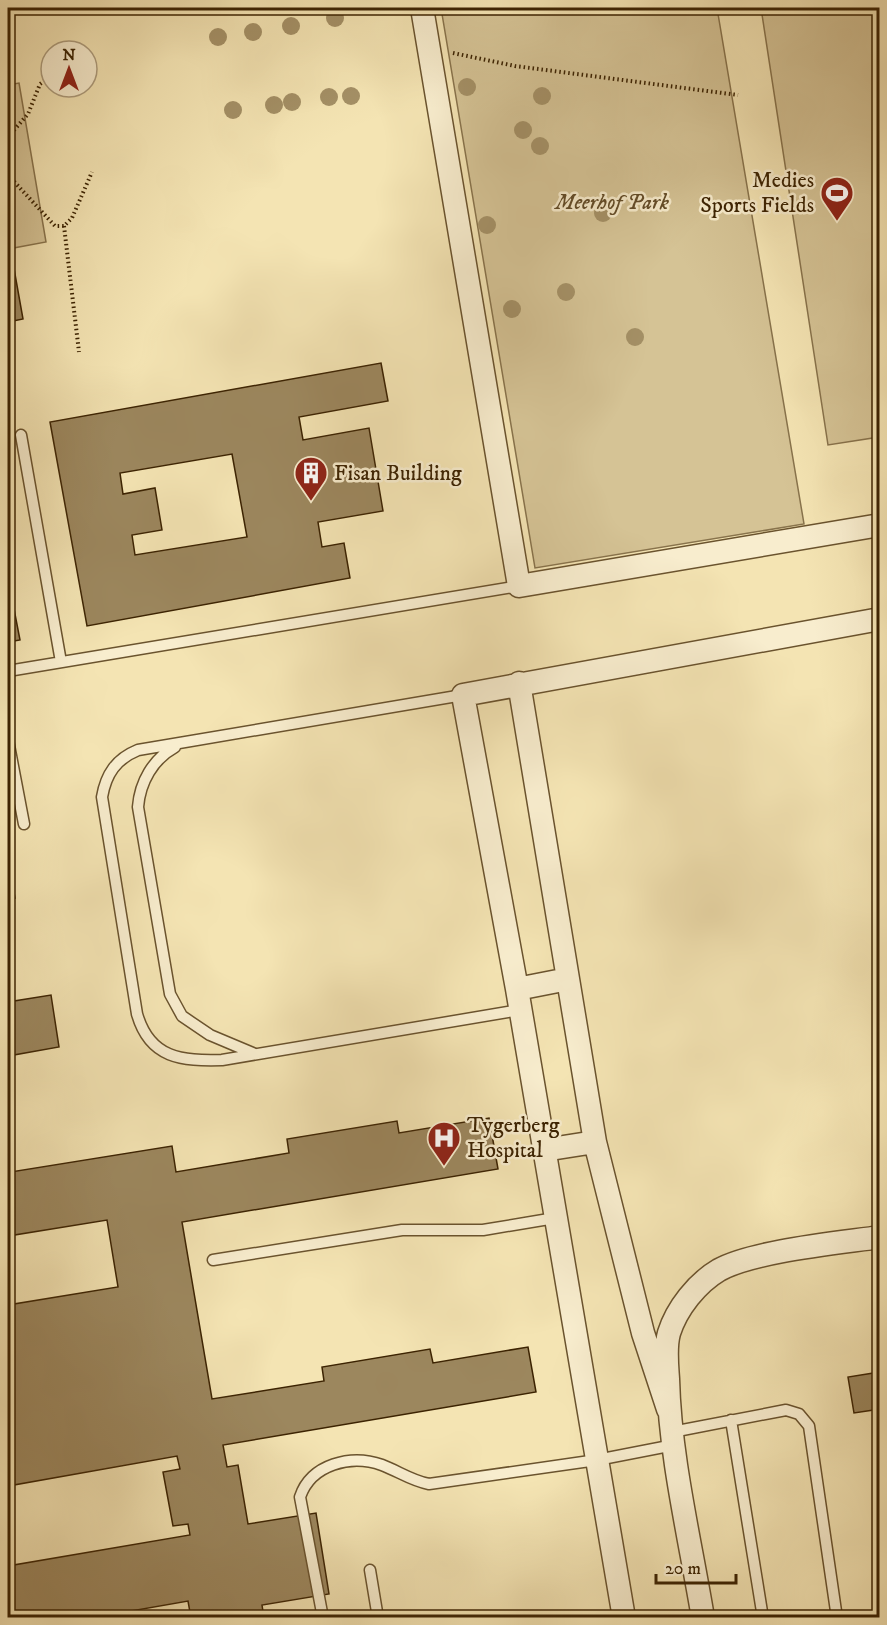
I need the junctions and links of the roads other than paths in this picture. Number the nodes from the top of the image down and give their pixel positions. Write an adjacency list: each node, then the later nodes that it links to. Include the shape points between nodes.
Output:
1 (422, 8): 4 (street)
2 (21, 435): 6 (lane)
3 (879, 525): 4 (street)
4 (519, 586): 6 (lane)
5 (879, 619): 8 (street)
6 (61, 662): 7 (lane)
7 (8, 671)
8 (519, 683): 9 (street); 13 (street)
9 (463, 695): 11 (lane); 14 (street)
10 (8, 740): 12 (lane)
11 (183, 742): 15 (lane, via 154,764 139,794 138,807 170,994 182,1016 210,1035); 15 (lane, via 129,754 111,770 102,797 137,1014 151,1041 174,1057 222,1060)
12 (24, 824)
13 (568, 979): 14 (street); 16 (street)
14 (518, 1000): 15 (lane); 17 (street)
15 (257, 1054)
16 (595, 1142): 17 (street); 21 (street, via 643,1333)
17 (543, 1150): 18 (street)
18 (555, 1218): 20 (lane, via 483,1230 402,1230); 24 (street)
19 (879, 1237): 21 (street, via 738,1262 704,1281 686,1300 669,1332)
20 (213, 1260)
21 (669, 1409): 23 (street)
22 (731, 1420): 23 (lane); 30 (lane); 31 (lane, via 786,1410 806,1421)
23 (673, 1439): 24 (lane); 29 (street)
24 (597, 1460): 26 (lane, via 429,1484 366,1461 330,1465 304,1486 300,1497); 28 (street)
25 (370, 1570): 27 (lane)
26 (323, 1617)
27 (378, 1617)
28 (624, 1617)
29 (703, 1617)
30 (763, 1617)
31 (837, 1617)

